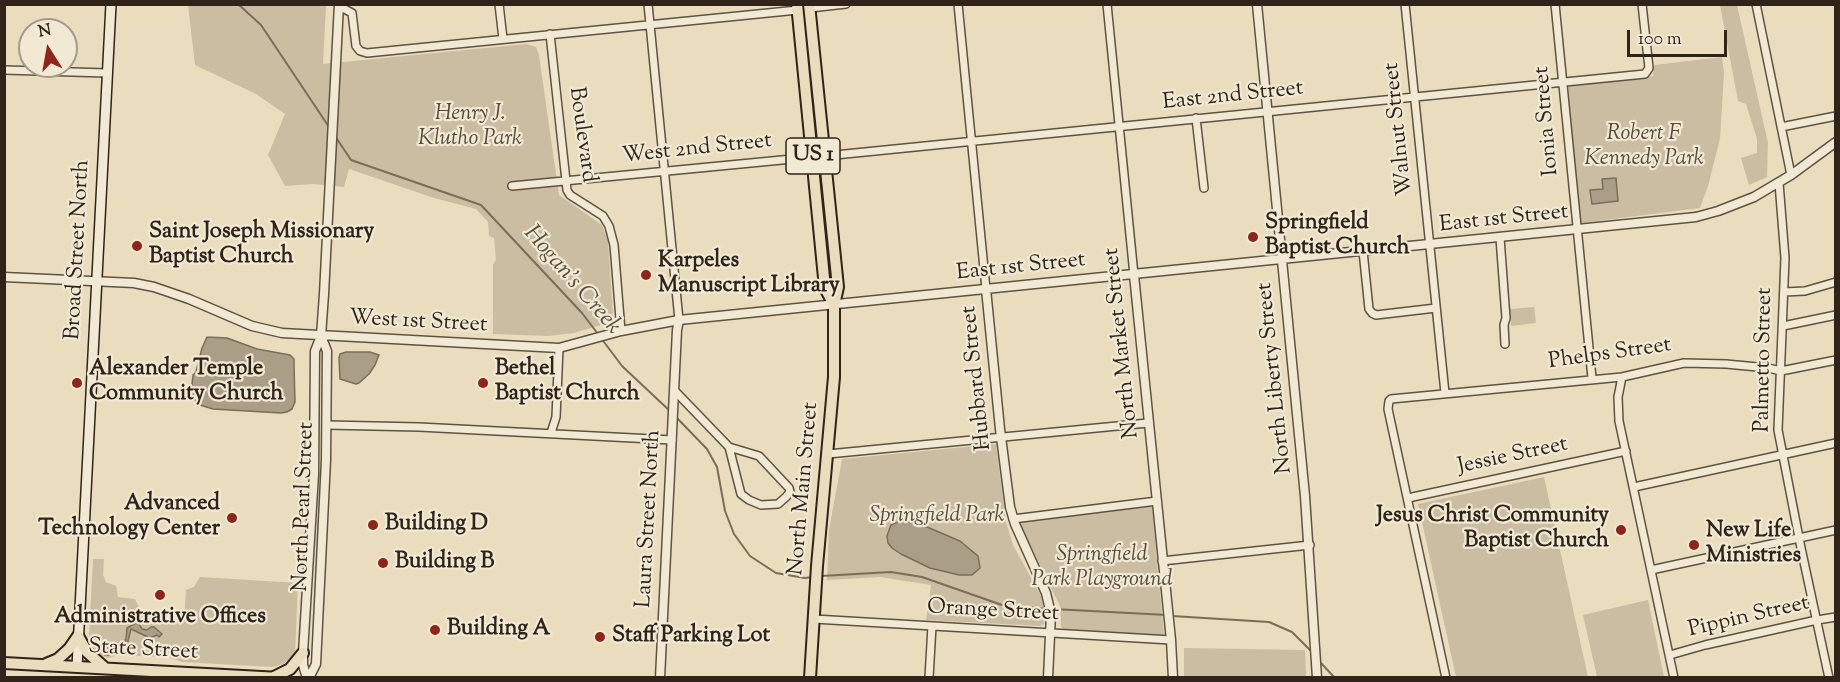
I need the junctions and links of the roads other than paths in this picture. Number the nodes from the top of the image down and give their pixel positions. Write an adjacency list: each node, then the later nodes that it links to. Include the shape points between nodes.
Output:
1 (111, 4): 19 (main road, Broad Street North)
2 (500, 4): 17 (street)
3 (648, 4): 15 (street, Laura Street North)
4 (846, 4): 13 (street)
5 (958, 4): 27 (street, Hubbard Street)
6 (1107, 4): 25 (street, North Market Street)
7 (1257, 4): 22 (street, North Liberty Street)
8 (1406, 4): 21 (street, Walnut Street)
9 (1555, 4): 20 (street, Ionia Street)
10 (1642, 4): 20 (street, East 2nd Street, via 1649,68 1646,74)
11 (1756, 4): 26 (street)
12 (339, 5): 17 (street, via 352,13 356,46 367,53); 54 (street, North Pearl Street)
13 (809, 6): 29 (main road, North Main Street / US 1)
14 (798, 7): 15 (street); 30 (main road, North Main Street / US 1)
15 (650, 24): 16 (street); 31 (street, Laura Street North)
16 (550, 34): 17 (street); 33 (street, Boulevard)
17 (503, 39)
18 (4, 70): 19 (street)
19 (107, 74): 44 (main road, Broad Street North)
20 (1563, 82): 21 (street, East 2nd Street); 37 (street, Ionia Street)
21 (1414, 97): 22 (street, East 2nd Street); 39 (street, Walnut Street)
22 (1267, 111): 24 (street, East 2nd Street); 41 (street, North Liberty Street)
23 (1836, 116): 26 (street)
24 (1196, 118): 25 (street, East 2nd Street); 36 (street)
25 (1119, 127): 27 (street, East 2nd Street); 42 (street, North Market Street)
26 (1781, 127): 32 (street)
27 (972, 141): 29 (street, East 2nd Street); 46 (street, Hubbard Street)
28 (1836, 142): 32 (street, East 1st Street)
29 (825, 156): 48 (main road, North Main Street / US 1, via 837,287)
30 (813, 157): 31 (street, West 2nd Street); 48 (main road, North Main Street / US 1, via 825,288)
31 (666, 171): 33 (street, West 2nd Street); 51 (street, Laura Street North)
32 (1791, 175): 34 (street, East 1st Street)
33 (565, 182): 35 (street, West 2nd Street); 53 (street, Boulevard, via 570,195 603,216 609,226)
34 (1779, 183): 37 (street, East 1st Street, via 1738,204 1696,217); 47 (street, Palmetto Street)
35 (512, 186)
36 (1204, 188)
37 (1577, 230): 38 (street, East 1st Street); 60 (street, Ionia Street)
38 (1500, 238): 39 (street, East 1st Street); 55 (street)
39 (1429, 245): 40 (street, East 1st Street); 49 (street, Walnut Street)
40 (1363, 252): 41 (street, East 1st Street); 49 (street, via 1372,313)
41 (1282, 260): 42 (street, East 1st Street); 79 (street, North Liberty Street)
42 (1134, 274): 46 (street, East 1st Street); 63 (street, North Market Street)
43 (4, 277): 44 (street, West 1st Street)
44 (96, 281): 54 (street, West 1st Street, via 154,287 252,327); 87 (main road, Broad Street North)
45 (1836, 282): 47 (street)
46 (986, 289): 48 (street, East 1st Street); 66 (street, Hubbard Street)
47 (1784, 292): 52 (street, Palmetto Street)
48 (834, 305): 51 (street, West 1st Street); 71 (main road, North Main Street / US 1)
49 (1436, 308): 62 (street, Walnut Street)
50 (1836, 315): 52 (street)
51 (680, 320): 53 (street, West 1st Street); 61 (street, Laura Street North)
52 (1783, 326): 58 (street, Palmetto Street)
53 (621, 331): 56 (street, West 1st Street)
54 (321, 336): 56 (street, West 1st Street); 64 (street, North Pearl Street, via 327,351); 89 (street, North Pearl Street, via 315,351 314,474)
55 (1505, 344)
56 (559, 348): 65 (street, via 556,417)
57 (1836, 360): 58 (street, Phelps Street)
58 (1781, 371): 59 (street, Phelps Street, via 1683,363); 72 (street, Palmetto Street, via 1778,430)
59 (1622, 376): 60 (street, Phelps Street); 70 (street, via 1619,421)
60 (1592, 378): 62 (street, Phelps Street)
61 (674, 390): 67 (street, Laura Street North); 69 (street)
62 (1445, 393): 74 (street, Phelps Street, via 1389,401)
63 (1148, 423): 66 (street); 75 (street, North Market Street)
64 (327, 425): 65 (street); 99 (street, North Pearl Street, via 316,664)
65 (551, 433): 67 (street)
66 (1002, 438): 71 (street); 76 (street, Hubbard Street)
67 (672, 440): 100 (street, Laura Street North)
68 (1836, 443): 72 (street)
69 (729, 447): 69 (street, via 759,456 789,488 786,497 778,504 761,505 741,494)
70 (1626, 451): 73 (street); 74 (street, Jessie Street)
71 (828, 454): 83 (main road, North Main Street / US 1)
72 (1782, 454): 73 (street); 78 (street, Palmetto Street)
73 (1634, 487): 81 (street)
74 (1408, 498): 105 (street)
75 (1157, 501): 76 (street); 80 (street, North Market Street)
76 (1013, 519): 86 (street, Hubbard Street, via 1049,603)
77 (1836, 530): 78 (street)
78 (1799, 537): 81 (street); 84 (street, Palmetto Street)
79 (1310, 545): 80 (street); 96 (street, North Liberty Street)
80 (1162, 561): 88 (street, North Market Street)
81 (1651, 570): 90 (street)
82 (1836, 617): 84 (street, Pippin Street)
83 (814, 619): 85 (street, Orange Street); 101 (main road, North Main Street / US 1)
84 (1817, 620): 90 (street, Pippin Street); 107 (street, Palmetto Street)
85 (932, 626): 86 (street, Orange Street); 102 (street)
86 (1051, 633): 88 (street, Orange Street); 103 (street, Hubbard Street)
87 (78, 636): 92 (main road, via 58,659); 93 (main road); 94 (main road, Broad Street North)
88 (1170, 639): 104 (street, North Market Street)
89 (303, 653): 97 (main road, via 290,669); 99 (street, North Pearl Street)
90 (1670, 655): 106 (street)
91 (4, 663): 92 (main road, State Street)
92 (44, 665): 94 (main road, State Street)
93 (105, 668): 94 (main road, State Street); 95 (main road, State Street)
94 (77, 672)
95 (192, 675): 97 (main road, State Street)
96 (1317, 676)
97 (272, 677): 98 (main road, State Street)
98 (280, 678)
99 (308, 678)
100 (660, 678)
101 (810, 678)
102 (929, 678)
103 (1048, 678)
104 (1173, 678)
105 (1446, 678)
106 (1674, 678)
107 (1829, 678)

